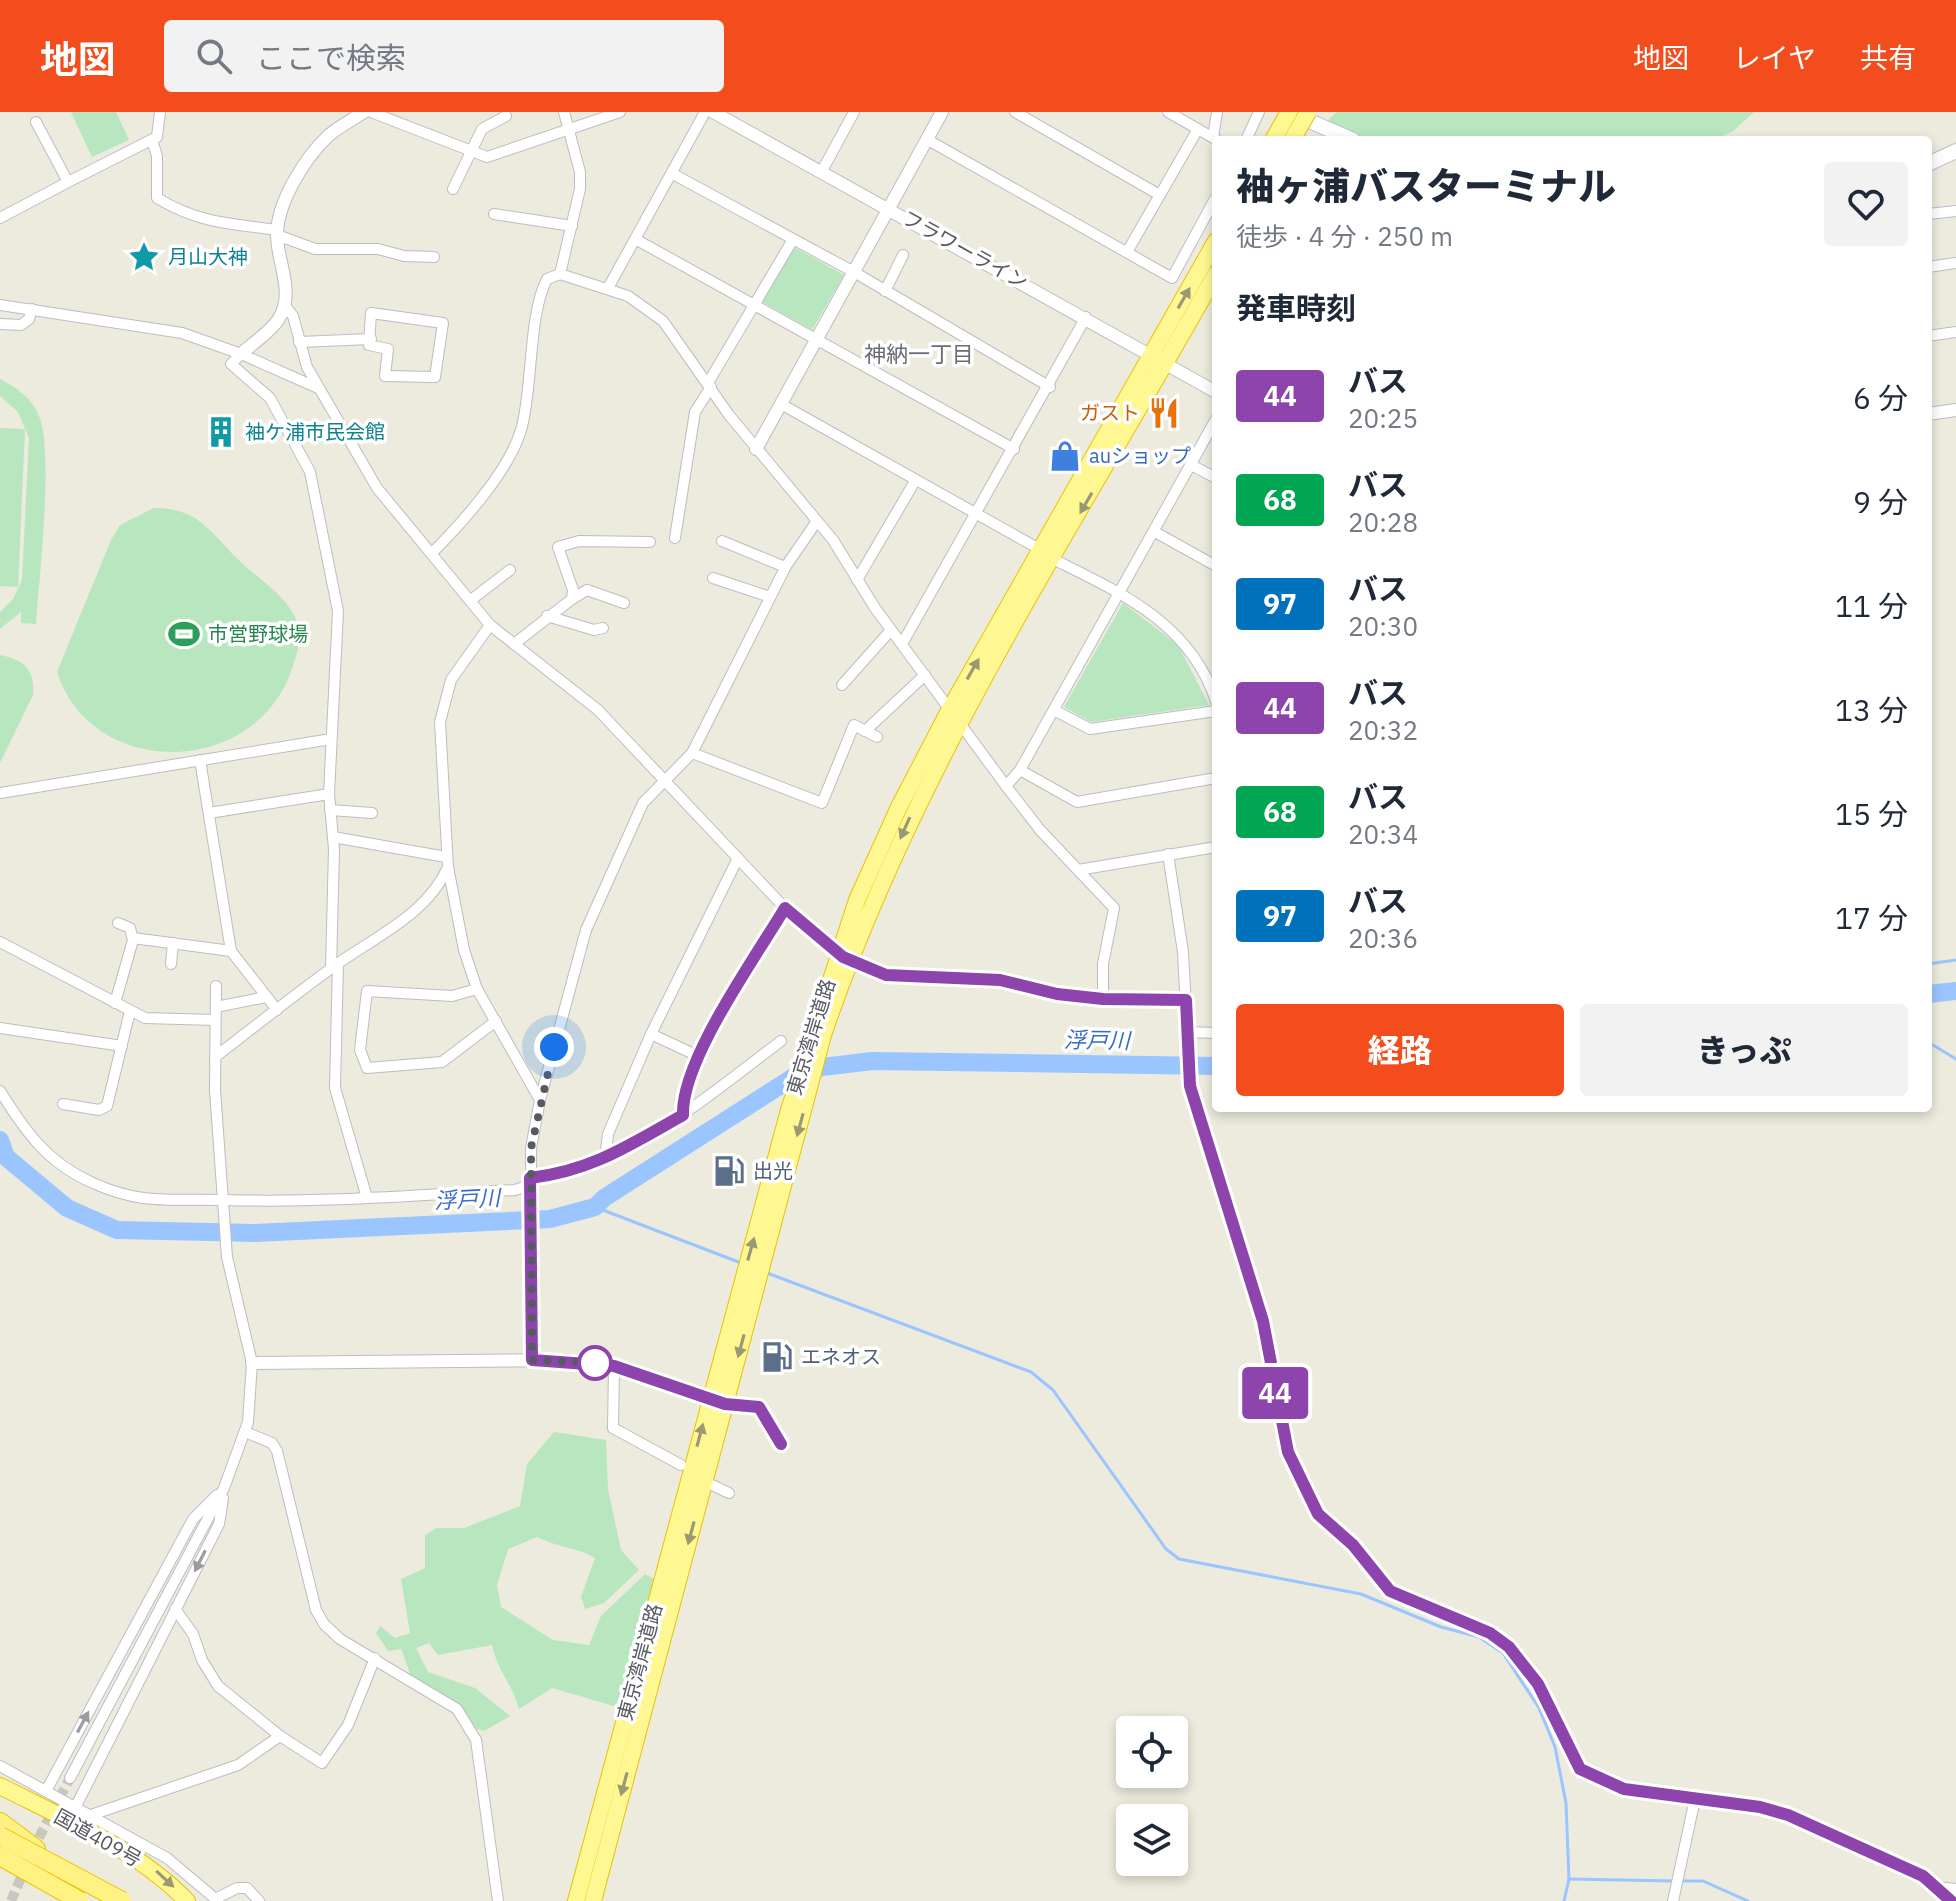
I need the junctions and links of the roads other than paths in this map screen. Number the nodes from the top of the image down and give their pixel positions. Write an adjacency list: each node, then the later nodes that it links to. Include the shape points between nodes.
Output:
1 (160, 112): 28 (street)
2 (364, 112): 45 (street, via 330,134 313,153 288,196)
3 (371, 112): 31 (street)
4 (564, 112): 21 (street)
5 (620, 112): 21 (street)
6 (705, 112): 34 (street)
7 (713, 112): 33 (street, フラワーライン)
8 (854, 112): 33 (street)
9 (942, 112): 29 (street)
10 (1015, 112): 19 (street)
11 (1043, 112): 19 (street)
12 (1168, 112): 20 (street)
13 (1217, 112): 23 (street)
14 (1259, 112): 24 (street)
15 (1289, 112): 25 (highway, bridge); 27 (main road)
16 (1308, 112): 26 (highway, bridge)
17 (506, 116): 31 (street, via 482,129)
18 (36, 122): 35 (street)
19 (1036, 123): 37 (street)
20 (1198, 129): 22 (street); 37 (street)
21 (569, 132): 31 (street, via 487,157); 44 (street, via 580,172)
22 (1212, 136)
23 (1215, 136)
24 (1248, 136)
25 (1275, 136)
26 (1294, 136)
27 (1344, 136)
28 (152, 140): 35 (street); 45 (street, via 157,198 206,222)
29 (928, 140): 39 (street); 49 (street)
30 (1956, 151): 32 (main road)
31 (469, 153): 36 (street)
32 (1932, 162)
33 (822, 171): 39 (street, フラワーライン)
34 (673, 174): 46 (street); 47 (street)
35 (68, 182): 43 (street)
36 (453, 189)
37 (1158, 194): 49 (street)
38 (1212, 204): 49 (street, via 1172,278)
39 (891, 209): 54 (street); 63 (street, フラワーライン)
40 (1956, 211): 42 (street)
41 (494, 214): 44 (street)
42 (1932, 214)
43 (0, 218)
44 (572, 226): 55 (street)
45 (277, 232): 51 (street, via 315,249 378,249); 59 (street)
46 (637, 240): 57 (street); 60 (street)
47 (792, 241): 54 (street); 60 (street)
48 (1212, 249): 71 (highway, 東京湾岸道路, one-way to 48)
49 (1127, 252)
50 (903, 255): 58 (street)
51 (434, 257)
52 (1956, 263): 53 (street)
53 (1932, 266)
54 (854, 272): 58 (street); 67 (street)
55 (560, 274): 57 (street); 91 (street, via 544,286 524,418 513,450)
56 (1212, 280): 71 (highway, 東京湾岸道路)
57 (608, 288): 72 (street, via 638,300 663,321)
58 (885, 291): 73 (street)
59 (284, 304): 69 (street); 70 (street, via 278,321)
60 (754, 304): 67 (street); 72 (street)
61 (0, 305): 62 (street)
62 (32, 309): 64 (street, via 21,325); 70 (street, via 182,333)
63 (1086, 317): 71 (street, フラワーライン); 73 (street)
64 (0, 324)
65 (1956, 332): 66 (street)
66 (1932, 335)
67 (818, 338): 76 (street); 81 (street)
68 (371, 339): 68 (street, via 369,345 388,349 385,376 435,377 443,323 371,313); 69 (street)
69 (299, 342): 74 (street)
70 (241, 354): 74 (street); 117 (street, via 231,364 270,398 310,472 338,611)
71 (1159, 358): 75 (street, フラワーライン); 92 (highway, 東京湾岸道路)
72 (710, 385): 80 (street); 88 (street, via 695,412)
73 (1050, 387): 81 (street)
74 (318, 388): 91 (street, via 377,488)
75 (1212, 390)
76 (781, 404): 80 (street); 84 (street)
77 (1956, 410): 78 (street)
78 (1932, 413)
79 (1212, 427): 82 (street)
80 (756, 449): 86 (street)
81 (1014, 449): 85 (street)
82 (1193, 466): 83 (street); 87 (street)
83 (1212, 476)
84 (915, 481): 85 (street); 97 (street)
85 (977, 515): 92 (street); 108 (street)
86 (817, 521): 94 (street); 97 (street)
87 (1155, 532): 93 (street); 98 (street)
88 (675, 538)
89 (722, 541): 94 (street)
90 (650, 542): 100 (street, via 579,541 558,547)
91 (432, 553): 101 (street)
92 (1047, 554): 98 (street); 114 (highway, 東京湾岸道路)
93 (1212, 564)
94 (785, 567): 99 (street)
95 (510, 570): 101 (street)
96 (713, 578): 99 (street)
97 (857, 580): 106 (street)
98 (1121, 593): 111 (street, via 1184,641); 112 (street)
99 (770, 597): 118 (street)
100 (572, 599): 102 (street, via 587,590); 103 (street)
101 (471, 600): 104 (street)
102 (624, 603)
103 (547, 616): 105 (street); 107 (street)
104 (490, 625): 107 (street); 133 (street, via 451,680 440,722)
105 (603, 628)
106 (891, 630): 108 (street); 110 (street)
107 (514, 644): 121 (street, via 598,710)
108 (902, 644): 109 (street)
109 (925, 675): 114 (street); 115 (street)
110 (842, 685)
111 (1212, 689)
112 (1054, 710): 113 (street, via 1090,729); 120 (street)
113 (1212, 712)
114 (955, 715): 123 (street); 141 (highway, 東京湾岸道路)
115 (865, 731): 116 (street); 118 (street, via 854,725 822,803)
116 (877, 737)
117 (331, 739): 119 (street); 125 (street)
118 (692, 753): 121 (street)
119 (200, 760): 124 (street); 127 (street)
120 (1020, 770): 122 (street, via 1077,802); 123 (street)
121 (666, 779): 132 (street); 164 (street, via 643,803 586,930)
122 (1212, 779)
123 (1006, 786): 134 (street)
124 (0, 793)
125 (329, 794): 126 (street); 127 (street)
126 (330, 810): 128 (street); 129 (street)
127 (209, 813): 140 (street)
128 (372, 813)
129 (333, 837): 133 (street); 143 (street)
130 (1212, 848): 131 (street)
131 (1168, 854): 134 (street); 148 (street)
132 (738, 858): 135 (street); 157 (street)
133 (447, 862): 143 (street, via 441,884 418,909); 145 (street)
134 (1078, 870): 147 (street, via 1114,908 1103,964)
135 (785, 908): 141 (street); 161 (street)
136 (118, 923): 137 (street, via 130,928)
137 (133, 938): 139 (street); 149 (street)
138 (0, 942): 149 (street)
139 (173, 943): 140 (street); 142 (street)
140 (231, 951): 146 (street)
141 (844, 957): 147 (street, via 886,975 1000,980); 174 (highway, 東京湾岸道路)
142 (171, 964)
143 (335, 966): 151 (street); 169 (street, via 335,1088)
144 (216, 986): 150 (street)
145 (477, 989): 154 (street); 154 (street, via 452,996 367,991 360,1050 367,1068 442,1062)
146 (266, 997): 150 (street); 151 (street)
147 (1103, 999): 148 (street)
148 (1186, 1000): 158 (street)
149 (115, 1003): 152 (street)
150 (216, 1007): 153 (street)
151 (277, 1010): 162 (street)
152 (130, 1011): 153 (street, via 156,1020); 160 (street)
153 (215, 1020): 162 (street)
154 (496, 1021): 164 (street)
155 (0, 1028): 160 (street)
156 (1212, 1033): 158 (street)
157 (651, 1034): 161 (street); 167 (street, via 608,1134)
158 (1187, 1036): 188 (street, via 1190,1086 1263,1321 1288,1452 1318,1514 1353,1545 1390,1591 1490,1633 1509,1647 1538,1684 1580,1769 1624,1789)
159 (781, 1041): 166 (street)
160 (122, 1046): 165 (street, via 107,1106 99,1110)
161 (698, 1056): 166 (street, via 682,1094)
162 (215, 1057): 170 (street)
163 (0, 1091): 170 (street, via 22,1128 45,1152 91,1182 151,1201)
164 (540, 1100): 168 (street)
165 (63, 1104)
166 (683, 1115): 167 (street)
167 (605, 1159): 168 (street)
168 (530, 1182): 169 (street, via 515,1190); 171 (street)
169 (367, 1198): 170 (street)
170 (223, 1200): 172 (street, via 227,1257)
171 (532, 1360): 172 (street); 173 (street)
172 (252, 1363): 175 (street)
173 (614, 1366): 174 (street); 177 (street, via 613,1428)
174 (717, 1401): 176 (street, via 759,1407); 204 (highway, 東京湾岸道路, one-way to 174); 205 (highway, 東京湾岸道路, one-way to 205)
175 (245, 1432): 179 (street); 182 (street, via 272,1443 277,1451 318,1617 340,1639)
176 (781, 1444)
177 (681, 1465)
178 (712, 1485): 180 (street)
179 (224, 1488): 181 (street, one-way to 181, via 219,1524); 185 (street); 187 (street, one-way to 179, via 193,1519)
180 (729, 1493)
181 (175, 1609): 183 (street, via 218,1686); 189 (street)
182 (375, 1658): 183 (street, via 348,1725 322,1763); 203 (street, via 457,1709 471,1726)
183 (280, 1736): 190 (street, via 238,1765)
184 (0, 1766): 187 (street)
185 (70, 1778)
186 (0, 1786): 201 (highway, 国道409号, one-way to 201, via 159,1873)
187 (46, 1791): 189 (street)
188 (1695, 1799): 195 (street, via 1788,1815 1896,1863); 206 (street)
189 (76, 1806): 190 (street)
190 (91, 1815): 197 (street, via 167,1858)
191 (0, 1822): 200 (highway)
192 (0, 1836): 200 (highway, bridge)
193 (0, 1856): 198 (highway, bridge)
194 (0, 1863): 199 (highway)
195 (1936, 1887): 196 (street); 207 (street)
196 (1956, 1889)
197 (216, 1900): 202 (street, via 247,1888)
198 (80, 1901)
199 (90, 1901)
200 (123, 1901)
201 (187, 1901)
202 (259, 1901)
203 (498, 1901)
204 (576, 1901)
205 (593, 1901)
206 (1673, 1901)
207 (1951, 1901)

